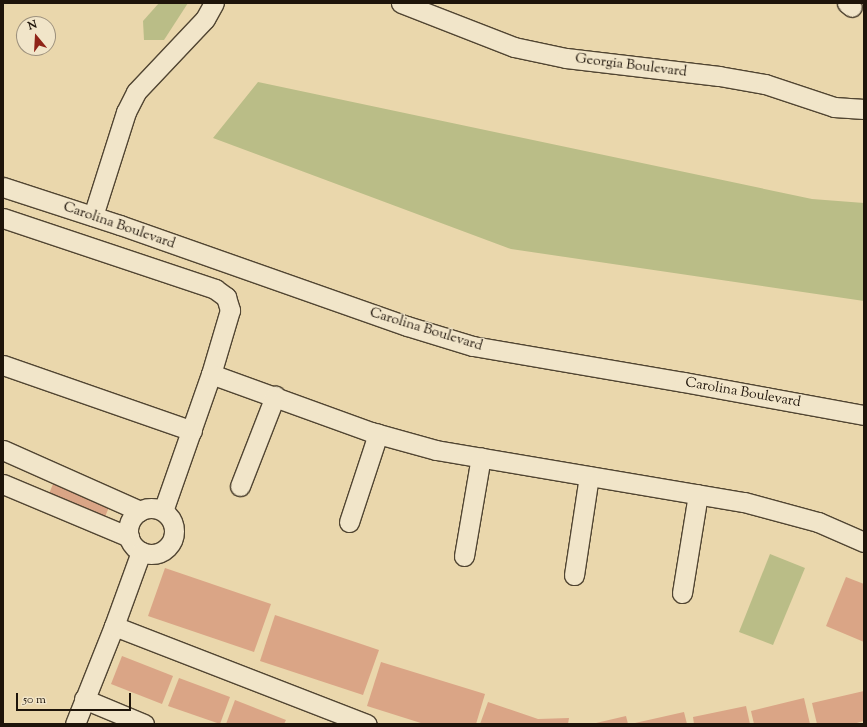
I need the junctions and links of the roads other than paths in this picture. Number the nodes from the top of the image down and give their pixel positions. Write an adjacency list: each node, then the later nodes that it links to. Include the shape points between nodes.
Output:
1 (214, 3): 5 (street, via 205,19 136,92 126,112)
2 (401, 3): 3 (street, Georgia Boulevard, via 514,46 566,58 766,84 834,107)
3 (864, 110)
4 (3, 187): 5 (street, Carolina Boulevard)
5 (93, 216): 10 (street, Carolina Boulevard, via 407,326 473,346)
6 (3, 218): 8 (street, via 215,289 226,298 230,310)
7 (3, 364): 11 (street)
8 (211, 374): 9 (street); 11 (street)
9 (275, 396): 12 (street); 17 (street)
10 (864, 415)
11 (192, 431): 20 (street)
12 (378, 434): 14 (street, via 436,450); 21 (street)
13 (3, 450): 19 (street)
14 (481, 457): 15 (street); 25 (street)
15 (590, 476): 18 (street); 26 (street)
16 (3, 484): 22 (street)
17 (240, 486)
18 (698, 494): 23 (street, via 744,502 818,522); 27 (street)
19 (140, 511): 20 (street, via 148,508); 22 (street, via 130,522)
20 (163, 511): 24 (street, via 173,523 173,538 169,546 156,554)
21 (349, 522)
22 (128, 536): 24 (street)
23 (864, 542)
24 (140, 552): 28 (street)
25 (464, 556)
26 (574, 575)
27 (682, 593)
28 (114, 626): 29 (street); 32 (street)
29 (84, 699): 30 (street); 31 (street)
30 (75, 724)
31 (144, 724)
32 (367, 724)

